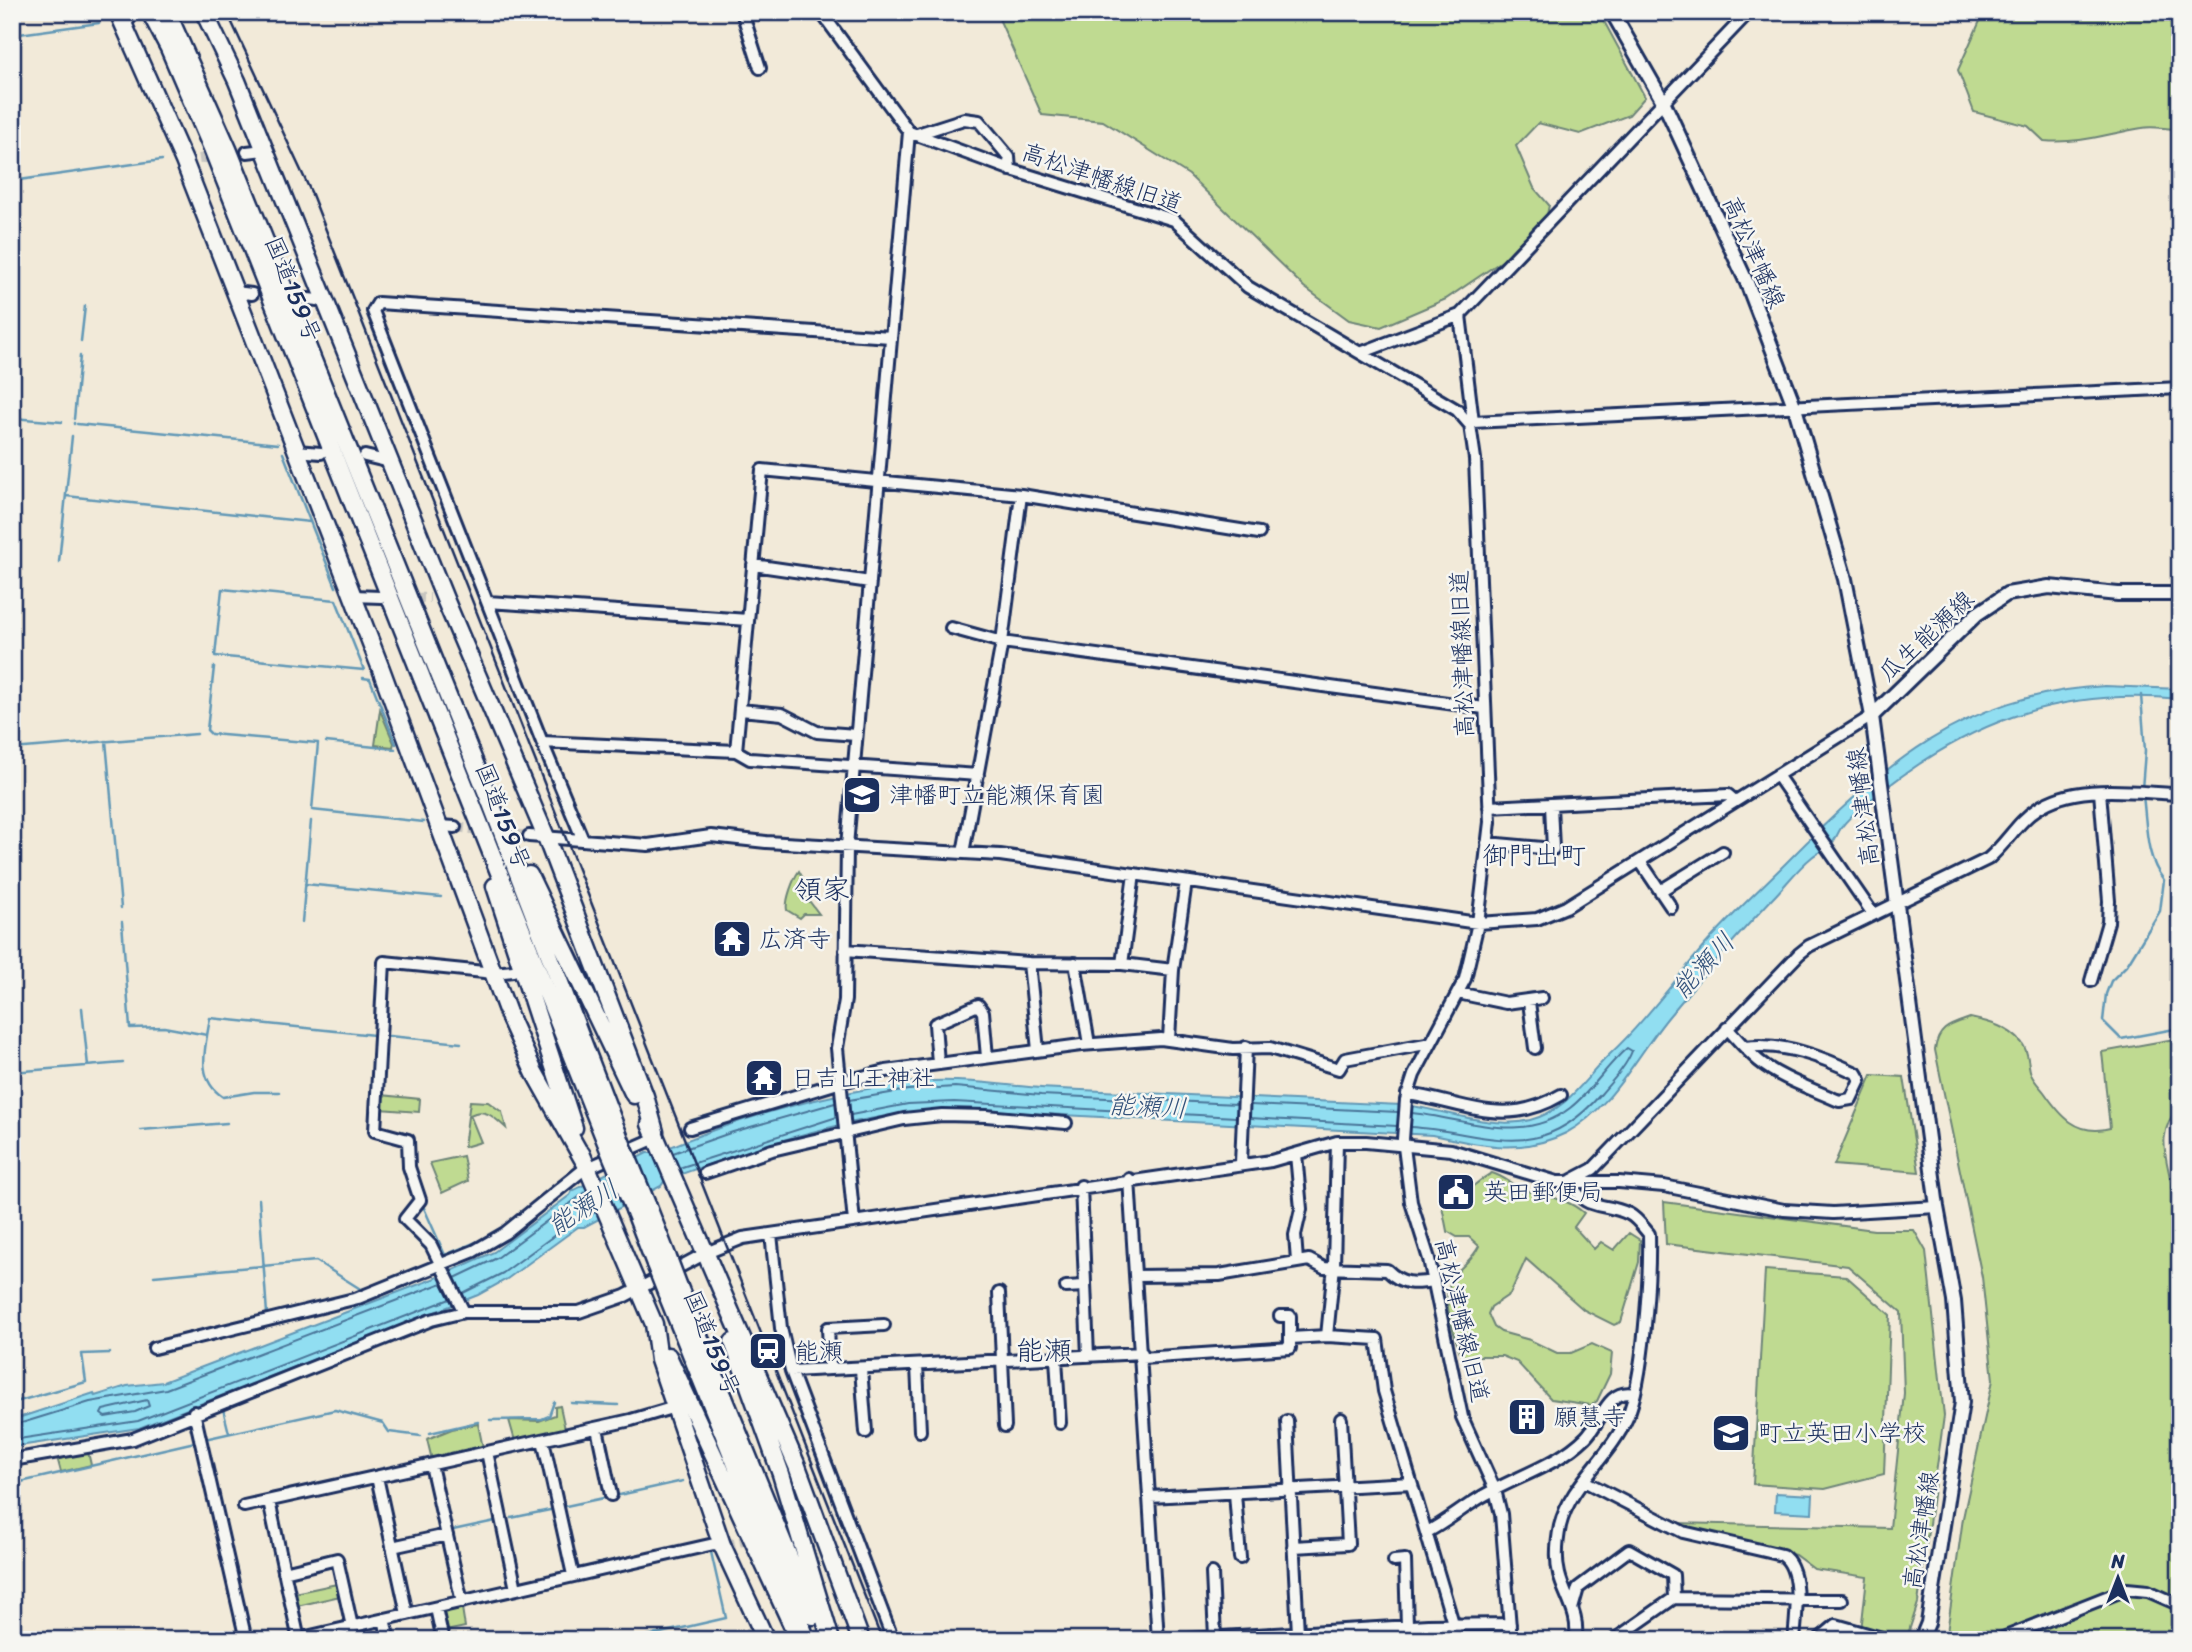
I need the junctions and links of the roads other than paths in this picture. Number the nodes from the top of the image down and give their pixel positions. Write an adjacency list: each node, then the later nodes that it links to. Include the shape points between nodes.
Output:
1 (150, 12): 44 (highway, 国道159号, via 212,148)
2 (167, 12): 55 (highway, 国道159号, via 229,149)
3 (204, 12): 12 (highway)
4 (742, 12): 9 (street)
5 (821, 12): 11 (street)
6 (1612, 12): 10 (main road, 高松津幡線)
7 (1749, 12): 10 (street)
8 (124, 15): 15 (highway, via 191,160)
9 (760, 68)
10 (1664, 103): 19 (street); 23 (main road, 高松津幡線, via 1747,282)
11 (912, 134): 14 (street, 高松津幡線旧道); 14 (street, via 964,119 979,121 1009,157); 20 (street)
12 (264, 150): 13 (street); 18 (highway)
13 (247, 152)
14 (1010, 170): 21 (street, 高松津幡線旧道, via 1174,220 1248,287)
15 (234, 292): 16 (street); 25 (highway)
16 (252, 294)
17 (308, 299): 18 (street)
18 (327, 301): 28 (highway)
19 (1460, 315): 21 (street); 24 (street)
20 (891, 337): 29 (street); 37 (street, via 377,303 373,311)
21 (1363, 352): 24 (street, 高松津幡線旧道)
22 (2180, 388): 23 (street)
23 (1795, 408): 24 (street); 43 (main road, 高松津幡線, via 1845,579)
24 (1471, 423): 41 (street, 高松津幡線旧道)
25 (296, 450): 26 (street); 35 (highway)
26 (321, 453)
27 (365, 456): 28 (street)
28 (390, 462): 58 (highway, via 438,599)
29 (880, 481): 30 (street); 32 (street, via 762,470); 33 (street)
30 (1021, 495): 31 (street); 40 (street)
31 (1259, 533)
32 (753, 565): 33 (street); 38 (street)
33 (870, 582): 45 (street)
34 (2180, 594): 43 (main road, 瓜生能瀬線, via 2049,587 2007,594 1977,614)
35 (353, 596): 36 (street); 78 (highway, via 447,827)
36 (381, 597)
37 (488, 602): 38 (street); 46 (street)
38 (748, 620): 42 (street)
39 (951, 628): 40 (street)
40 (1002, 642): 41 (street); 49 (street)
41 (1484, 708): 56 (street, 高松津幡線旧道)
42 (740, 710): 45 (street, via 782,715 817,732); 47 (street)
43 (1872, 716): 50 (street); 68 (main road, 高松津幡線)
44 (446, 732): 102 (highway, 国道159号); 105 (highway, via 443,746 507,919)
45 (856, 735): 48 (street)
46 (542, 742): 47 (street); 59 (street)
47 (736, 751): 48 (street, via 750,759)
48 (853, 766): 49 (street); 61 (street)
49 (978, 775): 63 (street)
50 (1777, 775): 53 (street); 70 (street)
51 (2100, 792): 52 (street); 68 (street, via 2045,803 1988,859); 79 (street, via 2109,901 2108,922)
52 (2180, 794)
53 (1735, 801): 54 (street, via 1728,795); 64 (street)
54 (1551, 805): 56 (street); 60 (street, via 1553,849)
55 (492, 806): 99 (highway, via 503,816); 102 (highway, 国道159号)
56 (1489, 807): 60 (street, 高松津幡線旧道)
57 (529, 835): 58 (street)
58 (546, 837): 59 (street); 99 (highway, via 577,945 645,1096)
59 (583, 840): 61 (street, via 649,845 711,836)
60 (1488, 843): 71 (street, 高松津幡線旧道)
61 (847, 846): 63 (street); 72 (street)
62 (1723, 852): 67 (street)
63 (963, 853): 65 (street)
64 (1640, 861): 67 (street); 71 (street, via 1566,907 1537,919)
65 (1134, 874): 66 (street); 75 (street)
66 (1186, 882): 71 (street); 76 (street)
67 (1660, 891): 69 (street)
68 (1896, 905): 70 (street); 110 (main road, 高松津幡線)
69 (1671, 907)
70 (1873, 914): 83 (street, via 1799,954)
71 (1478, 923): 80 (street, 高松津幡線旧道)
72 (845, 950): 73 (street); 93 (street, via 845,1000 837,1048)
73 (1029, 963): 74 (street); 90 (street)
74 (1075, 963): 75 (street); 86 (street)
75 (1122, 964): 76 (street)
76 (1173, 970): 84 (street)
77 (513, 971): 78 (street)
78 (494, 973): 105 (highway, via 534,1072); 115 (street, via 384,962 375,1131 408,1140 409,1167 420,1200 405,1219 431,1245)
79 (2091, 981)
80 (1458, 993): 82 (street, via 1492,1002); 85 (street, 高松津幡線旧道)
81 (1542, 998): 82 (street)
82 (1529, 1002): 89 (street)
83 (1727, 1028): 87 (street); 108 (street, via 1593,1168)
84 (1169, 1040): 86 (street); 88 (street)
85 (1432, 1043): 88 (street, via 1345,1059 1339,1069 1270,1048); 95 (street, 高松津幡線旧道)
86 (1089, 1044): 90 (street)
87 (1745, 1047): 87 (street, via 1768,1067 1839,1101 1851,1099 1860,1080 1856,1073 1817,1056 1781,1047)
88 (1246, 1048): 104 (street)
89 (1535, 1048)
90 (1038, 1050): 91 (street)
91 (987, 1057): 92 (street); 92 (street, via 983,1012 978,1005 935,1024)
92 (938, 1063): 93 (street)
93 (839, 1086): 97 (street); 98 (street)
94 (1561, 1095): 95 (street, via 1513,1113)
95 (1406, 1097): 101 (street, 高松津幡線旧道)
96 (1066, 1124): 98 (street, via 942,1115)
97 (690, 1128)
98 (845, 1133): 106 (street, via 772,1150); 111 (street)
99 (657, 1137): 105 (street); 113 (highway)
100 (1337, 1142): 101 (street); 103 (street); 116 (street)
101 (1403, 1143): 108 (street, via 1451,1150 1557,1182); 119 (street, 高松津幡線旧道, via 1411,1202)
102 (616, 1147): 123 (highway, 国道159号, bridge)
103 (1296, 1154): 104 (street); 114 (street, via 1301,1209 1295,1236)
104 (1241, 1163): 107 (street)
105 (586, 1167): 115 (street, via 505,1233); 120 (highway)
106 (705, 1173)
107 (1129, 1179): 109 (street); 118 (street)
108 (1570, 1181): 110 (street, via 1664,1186 1784,1210 1833,1213); 140 (street, via 1578,1197 1589,1205 1633,1216 1649,1234)
109 (1081, 1186): 111 (street); 121 (street)
110 (1937, 1207): 213 (main road, 高松津幡線, via 1954,1301 1962,1402 1928,1623)
111 (854, 1222): 112 (street)
112 (771, 1234): 113 (street, via 743,1238); 139 (street, via 780,1328)
113 (706, 1252): 117 (highway); 120 (street)
114 (1297, 1261): 116 (street); 118 (street, via 1219,1275)
115 (443, 1266): 125 (street); 131 (street, via 358,1298)
116 (1334, 1266): 119 (street, via 1387,1270 1398,1281 1413,1284); 129 (street)
117 (714, 1272): 201 (highway, via 723,1315 781,1475); 202 (highway, via 797,1466 812,1525)
118 (1136, 1276): 133 (street)
119 (1434, 1281): 159 (street, 高松津幡線旧道, via 1462,1417)
120 (640, 1285): 125 (street, via 625,1296 579,1312); 127 (highway)
121 (1084, 1286): 122 (street); 132 (street)
122 (1066, 1287)
123 (673, 1290): 199 (highway, 国道159号); 200 (highway, 国道159号)
124 (999, 1293): 135 (street)
125 (463, 1310): 142 (street)
126 (1280, 1316): 130 (street, via 1290,1316)
127 (654, 1324): 141 (highway, via 659,1360); 198 (highway)
128 (884, 1325): 138 (street, via 828,1328)
129 (1327, 1336): 130 (street); 156 (street, via 1377,1339 1384,1391)
130 (1290, 1338): 133 (street, via 1290,1348)
131 (154, 1348)
132 (1088, 1356): 133 (street); 134 (street)
133 (1142, 1356): 162 (street)
134 (1056, 1358): 135 (street); 145 (street)
135 (1002, 1361): 136 (street); 146 (street)
136 (916, 1366): 137 (street); 148 (street)
137 (861, 1368): 138 (street); 149 (street)
138 (830, 1369): 139 (street)
139 (791, 1371): 203 (street)
140 (1634, 1394): 155 (street, via 1627,1418); 159 (street, via 1616,1395 1594,1429 1568,1452)
141 (675, 1407): 147 (street); 167 (highway)
142 (194, 1412): 152 (street, via 133,1438); 193 (street)
143 (1342, 1419): 157 (street)
144 (1287, 1421): 158 (street)
145 (1060, 1423)
146 (1005, 1426)
147 (597, 1428): 150 (street); 161 (street)
148 (920, 1431)
149 (866, 1432)
150 (543, 1440): 151 (street); 174 (street)
151 (487, 1452): 153 (street); 175 (street)
152 (12, 1460)
153 (431, 1465): 154 (street); 166 (street)
154 (377, 1477): 163 (street); 168 (street)
155 (1584, 1481): 177 (street, via 1683,1532 1782,1555 1791,1561 1795,1572); 182 (street, via 1567,1506 1556,1552)
156 (1411, 1483): 157 (street); 165 (street)
157 (1346, 1487): 158 (street); 169 (street, via 1348,1544)
158 (1290, 1490): 160 (street); 169 (street)
159 (1495, 1490): 165 (street); 185 (street, 高松津幡線旧道)
160 (1235, 1493): 162 (street); 170 (street)
161 (611, 1495)
162 (1150, 1497): 204 (street)
163 (270, 1501): 164 (street); 172 (street)
164 (244, 1506)
165 (1427, 1532): 186 (street)
166 (447, 1535): 168 (street); 179 (street)
167 (723, 1545): 174 (street); 197 (highway)
168 (392, 1547): 183 (street)
169 (1293, 1547): 189 (street)
170 (1240, 1558)
171 (1394, 1561): 188 (street, via 1405,1560)
172 (284, 1572): 187 (street, via 338,1559); 192 (street)
173 (1212, 1573): 190 (street)
174 (573, 1575): 175 (street)
175 (516, 1589): 179 (street)
176 (1674, 1598): 177 (street); 182 (street, via 1672,1575 1629,1550 1578,1588); 209 (street)
177 (1795, 1601): 178 (street); 210 (street)
178 (1842, 1601)
179 (462, 1602): 181 (street)
180 (2180, 1605): 214 (street, via 2148,1591 2127,1589)
181 (436, 1608): 183 (street); 196 (street)
182 (1572, 1609): 208 (street)
183 (407, 1614): 184 (street)
184 (384, 1619): 187 (street); 195 (street)
185 (1510, 1624): 186 (street); 207 (street, 高松津幡線旧道)
186 (1453, 1625): 188 (street); 206 (street)
187 (352, 1626): 192 (street); 194 (street)
188 (1407, 1626): 189 (street)
189 (1297, 1633): 191 (street)
190 (1215, 1637): 191 (street); 205 (street)
191 (1237, 1638)
192 (297, 1639)
193 (246, 1640)
194 (355, 1640)
195 (389, 1640)
196 (443, 1640)
197 (766, 1640)
198 (799, 1640)
199 (807, 1640)
200 (823, 1640)
201 (831, 1640)
202 (860, 1640)
203 (893, 1640)
204 (1158, 1640)
205 (1171, 1640)
206 (1458, 1640)
207 (1511, 1640)
208 (1575, 1640)
209 (1614, 1640)
210 (1794, 1640)
211 (1818, 1640): 212 (street, via 1836,1625)
212 (1889, 1640)
213 (1921, 1640)
214 (1998, 1640)

